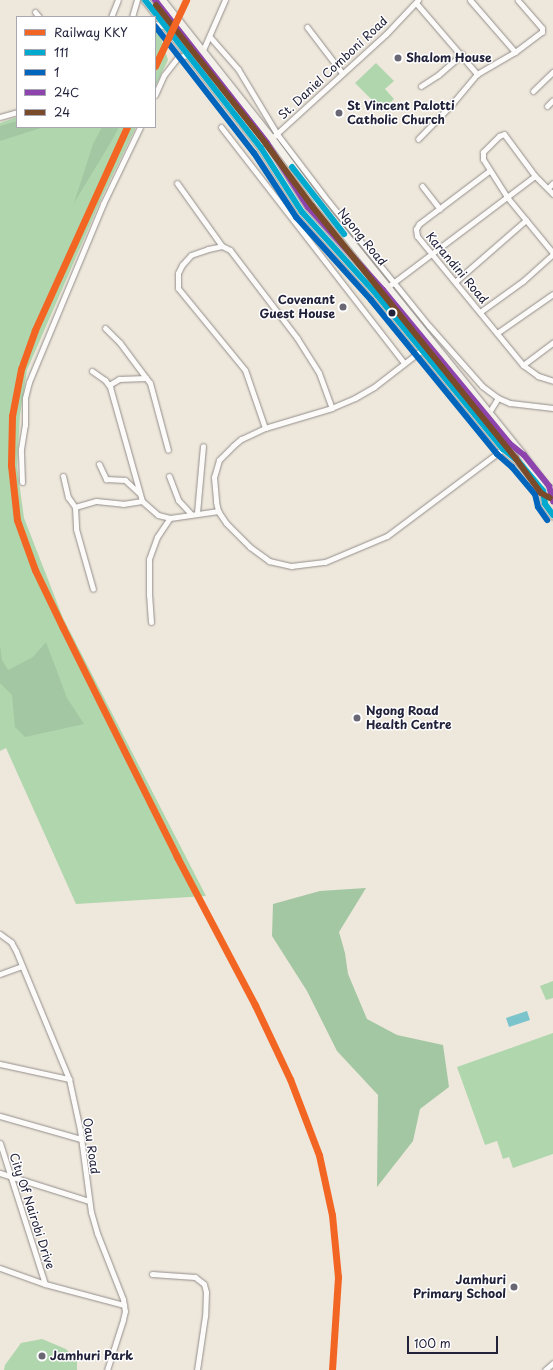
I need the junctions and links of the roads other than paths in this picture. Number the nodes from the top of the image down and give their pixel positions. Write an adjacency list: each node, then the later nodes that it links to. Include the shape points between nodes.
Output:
1 (118, 0): 11 (street)
2 (137, 0): 12 (street)
3 (145, 0): 14 (main road, Ngong Road)
4 (162, 0): 18 (main road, Ngong Road)
5 (225, 0): 16 (street)
6 (470, 0): 17 (street)
7 (518, 0): 17 (street, via 542,28 542,32)
8 (417, 1): 19 (street); 22 (street, St. Daniel Comboni Road, via 386,34)
9 (35, 12): 10 (street)
10 (38, 16)
11 (111, 16)
12 (132, 16)
13 (156, 24): 14 (street)
14 (166, 27): 20 (main road, Ngong Road)
15 (307, 27): 22 (street)
16 (210, 37): 18 (street); 34 (street, via 238,69)
17 (515, 52): 24 (street)
18 (203, 53): 21 (street); 34 (main road, Ngong Road)
19 (462, 54): 24 (street); 25 (street)
20 (188, 55): 21 (main road, Ngong Road); 27 (street, via 178,57 164,75)
21 (196, 66): 36 (main road, Ngong Road)
22 (342, 72): 34 (street, St. Daniel Comboni Road)
23 (553, 72): 26 (street)
24 (477, 74): 35 (street, via 453,103)
25 (421, 86)
26 (533, 91)
27 (156, 93)
28 (553, 100): 29 (street)
29 (547, 106)
30 (16, 112): 31 (street)
31 (0, 117)
32 (221, 127): 60 (street)
33 (140, 128): 79 (street, via 104,204 29,382 21,446)
34 (274, 136): 36 (street, St. Daniel Comboni Road); 51 (street); 52 (main road, Ngong Road, via 318,201)
35 (418, 138)
36 (261, 148): 54 (main road, Ngong Road, via 302,212)
37 (489, 171): 38 (street, via 483,159 483,152 504,134); 44 (street); 45 (street, Karandini Road)
38 (535, 176): 42 (street); 44 (street)
39 (177, 182): 47 (street)
40 (553, 183): 42 (street)
41 (422, 186): 45 (street)
42 (548, 188): 43 (street)
43 (553, 194)
44 (507, 197): 46 (street); 49 (street)
45 (440, 209): 49 (street, Karandini Road, via 416,229 417,236)
46 (526, 220): 48 (street); 50 (street)
47 (222, 246): 69 (street, via 230,250 297,338 319,373); 72 (street, via 191,255 178,273 178,288 245,370)
48 (553, 254): 55 (street, via 523,281)
49 (431, 255): 50 (street, Karandini Road); 51 (street)
50 (456, 281): 55 (street, Karandini Road)
51 (393, 282): 52 (street); 66 (street)
52 (387, 287): 54 (street); 67 (main road, Ngong Road)
53 (553, 294): 57 (street)
54 (377, 295): 59 (main road, Ngong Road)
55 (480, 312): 57 (street, Karandini Road)
56 (105, 328): 63 (street, via 120,343)
57 (497, 333): 61 (street, Karandini Road)
58 (553, 342): 61 (street)
59 (423, 349): 60 (street); 74 (main road, Ngong Road)
60 (404, 363): 69 (street, via 364,394)
61 (523, 365): 64 (street, Karandini Road, via 538,376)
62 (92, 371): 65 (street)
63 (146, 378): 65 (street, via 119,379); 75 (street, via 150,383)
64 (553, 381)
65 (109, 385): 81 (street)
66 (484, 387): 67 (street); 68 (street)
67 (475, 396): 71 (main road, Ngong Road)
68 (498, 398): 70 (street, via 510,403); 71 (street)
69 (332, 408): 72 (street)
70 (553, 408)
71 (488, 414): 80 (main road, Ngong Road)
72 (265, 428): 86 (street, via 242,439 219,460 214,478)
73 (203, 446): 87 (street)
74 (503, 449): 80 (main road, Ngong Road); 86 (street, via 387,536 335,559 315,564 291,566 269,561 226,524)
75 (168, 450)
76 (99, 464): 81 (street, via 106,479 124,480)
77 (64, 476): 85 (street, via 68,497)
78 (169, 476): 88 (street, via 178,500)
79 (22, 482)
80 (548, 490): 82 (main road, Ngong Road); 84 (main road, Ngong Road); 89 (main road, Ngong Road, via 545,504)
81 (140, 494): 83 (street)
82 (553, 495)
83 (142, 501): 85 (street, via 123,504 96,502); 90 (street, via 158,515)
84 (553, 505)
85 (75, 507): 91 (street, via 76,529)
86 (218, 512): 87 (street)
87 (197, 513): 88 (street)
88 (191, 514): 90 (street)
89 (553, 515)
90 (170, 518): 92 (street, via 157,537 149,559)
91 (93, 590)
92 (151, 622)
93 (0, 934): 94 (street, Oau Road, via 14,946)
94 (22, 966): 95 (street); 97 (street, Oau Road)
95 (0, 974)
96 (0, 1064): 97 (street)
97 (69, 1079): 99 (street, Oau Road)
98 (0, 1116): 99 (street)
99 (81, 1139): 103 (street, Oau Road)
100 (0, 1143): 102 (street, City Of Nairobi Drive)
101 (0, 1173): 102 (street)
102 (10, 1177): 103 (street); 106 (street, City Of Nairobi Drive)
103 (89, 1201): 107 (street, Oau Road, via 97,1233)
104 (0, 1268): 106 (street)
105 (152, 1274): 110 (street, via 195,1277 204,1284 205,1316)
106 (45, 1284): 107 (street)
107 (124, 1305): 109 (street, Oau Road, via 123,1320)
108 (553, 1363): 111 (street)
109 (107, 1370)
110 (197, 1370)
111 (545, 1370)

